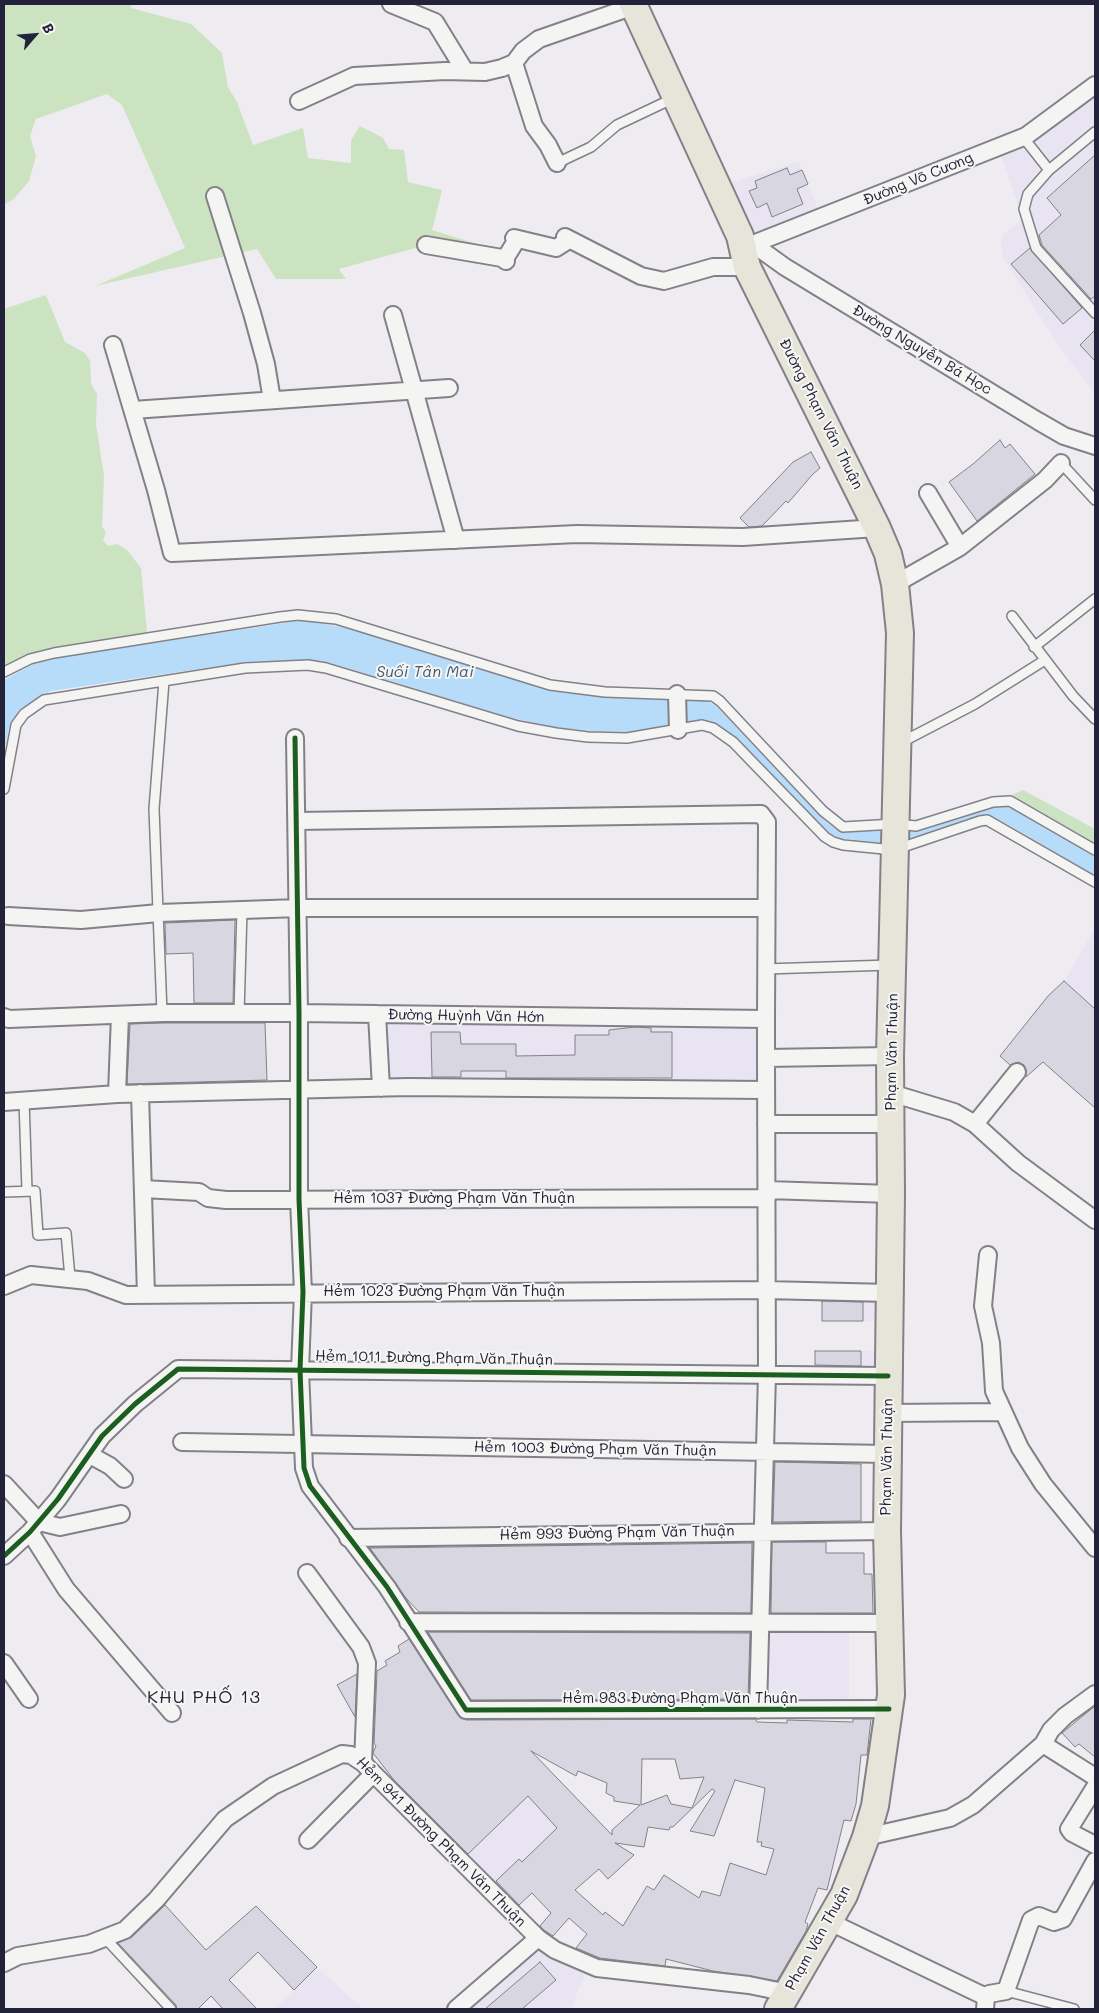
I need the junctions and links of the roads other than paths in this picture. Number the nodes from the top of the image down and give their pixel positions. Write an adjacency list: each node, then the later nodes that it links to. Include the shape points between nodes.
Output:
1 (391, 4): 4 (street, via 435,22)
2 (634, 5): 3 (street, via 539,40 523,51); 6 (main road, Đường Phạm Văn Thuận)
3 (514, 64): 4 (street, via 485,72); 10 (street, via 534,126)
4 (465, 72): 7 (street, via 354,76)
5 (1095, 85): 9 (street, Đường Võ Cương)
6 (676, 97): 10 (lane, via 617,125 591,147); 14 (main road, Đường Phạm Văn Thuận)
7 (300, 101)
8 (1095, 132): 11 (lane)
9 (1023, 137): 11 (lane); 14 (street, Đường Võ Cương)
10 (557, 163)
11 (1049, 170): 15 (lane, via 1028,194 1024,208 1036,248)
12 (215, 196): 20 (street, via 252,313)
13 (426, 245): 14 (street, via 506,261 516,241 514,238 556,248 567,241 565,237 641,276 664,281)
14 (750, 255): 22 (street, Đường Nguyễn Bá Học, via 785,267 1038,421); 27 (main road, Đường Phạm Văn Thuận)
15 (1095, 313)
16 (393, 315): 19 (street)
17 (114, 345): 21 (street)
18 (449, 388): 19 (street)
19 (414, 390): 20 (street); 28 (street)
20 (272, 400): 21 (street)
21 (132, 410): 28 (street, via 172,553)
22 (1077, 441): 23 (street, Đường Nguyễn Bá Học); 24 (street)
23 (1095, 446)
24 (1062, 461): 26 (lane); 29 (street, via 1045,480)
25 (928, 493): 29 (street)
26 (1095, 500)
27 (877, 528): 28 (street, via 743,537 577,534); 30 (main road, Đường Phạm Văn Thuận)
28 (456, 540)
29 (960, 547): 30 (street)
30 (896, 584): 41 (main road, Đường Phạm Văn Thuận, via 900,633)
31 (1095, 599): 33 (lane)
32 (1012, 616): 33 (lane)
33 (1034, 647): 34 (lane)
34 (1045, 660): 38 (lane); 41 (lane, via 975,704)
35 (4, 672): 37 (lane, via 30,659 54,653 298,616 356,624 550,684 605,692)
36 (164, 681): 39 (lane, via 245,668 308,665 499,720 556,733 627,738); 42 (lane, via 53,697 33,707 16,725); 51 (lane, via 155,786)
37 (677, 694): 39 (street); 44 (lane, via 707,695 720,701 836,822 853,828)
38 (1095, 719)
39 (678, 730): 45 (lane, via 702,725 724,735 833,842)
40 (295, 738): 43 (street)
41 (899, 744): 44 (main road, Đường Phạm Văn Thuận)
42 (4, 789)
43 (297, 821): 48 (street); 49 (street, via 761,814 767,822)
44 (895, 824): 45 (main road, Đường Phạm Văn Thuận); 46 (lane, via 916,826 993,802 1010,800)
45 (894, 850): 47 (lane, via 987,820); 53 (main road, Phạm Văn Thuận)
46 (1095, 850)
47 (1095, 882)
48 (298, 908): 49 (street); 50 (street); 57 (street)
49 (765, 908): 54 (street)
50 (242, 910): 51 (street); 56 (lane)
51 (159, 913): 52 (street, via 81,920); 55 (lane)
52 (8, 916)
53 (893, 965): 54 (lane); 62 (main road, Phạm Văn Thuận)
54 (765, 969): 61 (street)
55 (162, 1013): 56 (street, Đường Huỳnh Văn Hớn); 59 (street, Đường Huỳnh Văn Hớn)
56 (239, 1013): 57 (street, Đường Huỳnh Văn Hớn)
57 (300, 1013): 58 (street, Đường Huỳnh Văn Hớn); 66 (street)
58 (377, 1014): 61 (street, Đường Huỳnh Văn Hớn); 65 (street)
59 (120, 1015): 60 (street, Đường Huỳnh Văn Hớn); 70 (street)
60 (4, 1017)
61 (766, 1018): 63 (street)
62 (890, 1056): 63 (street); 69 (main road, Phạm Văn Thuận)
63 (766, 1058): 67 (street)
64 (1017, 1072): 75 (street)
65 (381, 1088): 66 (street); 67 (street)
66 (299, 1090): 68 (street); 81 (street)
67 (766, 1090): 73 (street)
68 (140, 1093): 70 (street); 76 (street)
69 (891, 1093): 74 (main road, Phạm Văn Thuận); 75 (street, via 954,1112)
70 (117, 1094): 71 (street)
71 (24, 1100): 72 (street); 77 (lane)
72 (4, 1102)
73 (766, 1124): 74 (street); 79 (street)
74 (891, 1124): 80 (main road, Phạm Văn Thuận)
75 (975, 1124): 82 (street, via 1018,1163)
76 (143, 1189): 81 (street, Hẻm 1037 Đường Phạm Văn Thuận, via 199,1192 208,1198 226,1200); 89 (street)
77 (27, 1191): 78 (lane); 84 (lane, via 35,1190 38,1235 66,1233)
78 (4, 1192)
79 (767, 1194): 80 (street, Hẻm 1037 Đường Phạm Văn Thuận); 81 (street, Hẻm 1037 Đường Phạm Văn Thuận); 86 (street)
80 (892, 1194): 88 (main road, Phạm Văn Thuận)
81 (299, 1199): 87 (street)
82 (1095, 1220)
83 (988, 1255): 93 (street, via 983,1306 991,1343 994,1391)
84 (70, 1278): 85 (street, Hẻm 1023 Đường Phạm Văn Thuận, via 31,1275); 89 (street, Hẻm 1023 Đường Phạm Văn Thuận, via 126,1295)
85 (4, 1286)
86 (766, 1290): 87 (street, Hẻm 1023 Đường Phạm Văn Thuận); 88 (street, Hẻm 1023 Đường Phạm Văn Thuận); 91 (street)
87 (303, 1292): 89 (street, Hẻm 1023 Đường Phạm Văn Thuận); 90 (street)
88 (889, 1293): 92 (main road, Phạm Văn Thuận)
89 (146, 1295)
90 (300, 1370): 91 (street, Hẻm 1011 Đường Phạm Văn Thuận); 96 (street); 99 (street, Hẻm 1011 Đường Phạm Văn Thuận, via 178,1369 120,1418 102,1436)
91 (767, 1374): 92 (street, Hẻm 1011 Đường Phạm Văn Thuận); 97 (street)
92 (888, 1376): 94 (main road, Phạm Văn Thuận)
93 (1003, 1412): 94 (street); 107 (street, via 1020,1448 1043,1484)
94 (888, 1413): 98 (main road, Phạm Văn Thuận)
95 (182, 1442): 96 (street, Hẻm 1003 Đường Phạm Văn Thuận)
96 (302, 1444): 97 (street, Hẻm 1003 Đường Phạm Văn Thuận); 106 (street, via 306,1478)
97 (766, 1452): 98 (street, Hẻm 1003 Đường Phạm Văn Thuận); 104 (street)
98 (888, 1454): 105 (main road, Phạm Văn Thuận)
99 (90, 1455): 100 (street, via 110,1466); 103 (street, Hẻm 1011 Đường Phạm Văn Thuận)
100 (124, 1479)
101 (4, 1484): 103 (street)
102 (121, 1514): 103 (street, via 65,1527)
103 (35, 1527): 108 (street, Hẻm 1011 Đường Phạm Văn Thuận); 118 (street, via 66,1589)
104 (762, 1531): 105 (street, Hẻm 993 Đường Phạm Văn Thuận); 106 (street, Hẻm 993 Đường Phạm Văn Thuận); 111 (street)
105 (886, 1531): 112 (main road, Phạm Văn Thuận)
106 (348, 1538): 110 (street, via 387,1586)
107 (1095, 1548)
108 (4, 1556)
109 (307, 1574): 120 (street, via 361,1647 367,1663)
110 (408, 1622): 111 (street); 117 (street, Hẻm 983 Đường Phạm Văn Thuận, via 462,1706 471,1711)
111 (762, 1623): 112 (street); 117 (street)
112 (890, 1623): 116 (main road, Phạm Văn Thuận)
113 (4, 1663): 115 (street)
114 (1095, 1694): 119 (street, via 1065,1716)
115 (29, 1699)
116 (889, 1709): 117 (street, Hẻm 983 Đường Phạm Văn Thuận); 123 (main road, Phạm Văn Thuận, via 875,1806)
117 (758, 1710)
118 (172, 1713)
119 (1043, 1744): 121 (street); 123 (street, via 973,1805 950,1818)
120 (368, 1768): 124 (street); 128 (street, Hẻm 941 Đường Phạm Văn Thuận, via 351,1754 333,1757 251,1799 224,1819 156,1900 125,1930); 129 (street, Hẻm 941 Đường Phạm Văn Thuận)
121 (1095, 1777)
122 (1095, 1787): 125 (street, via 1069,1829)
123 (866, 1837): 127 (main road, Phạm Văn Thuận)
124 (308, 1840)
125 (1095, 1845)
126 (1095, 1861): 131 (street, via 1062,1919 1054,1922 1039,1916 1031,1920)
127 (830, 1922): 132 (main road, Phạm Văn Thuận); 133 (street)
128 (105, 1938): 130 (street, Hẻm 941 Đường Phạm Văn Thuận, via 89,1944 18,1956); 134 (lane)
129 (538, 1938): 132 (street, Hẻm 941 Đường Phạm Văn Thuận, via 555,1950 598,1968 749,1985); 135 (street)
130 (4, 1963)
131 (1006, 1991): 133 (street, via 994,1992); 136 (lane)
132 (783, 2001)
133 (985, 2003)
134 (171, 2009)
135 (456, 2009)
136 (1074, 2009)

